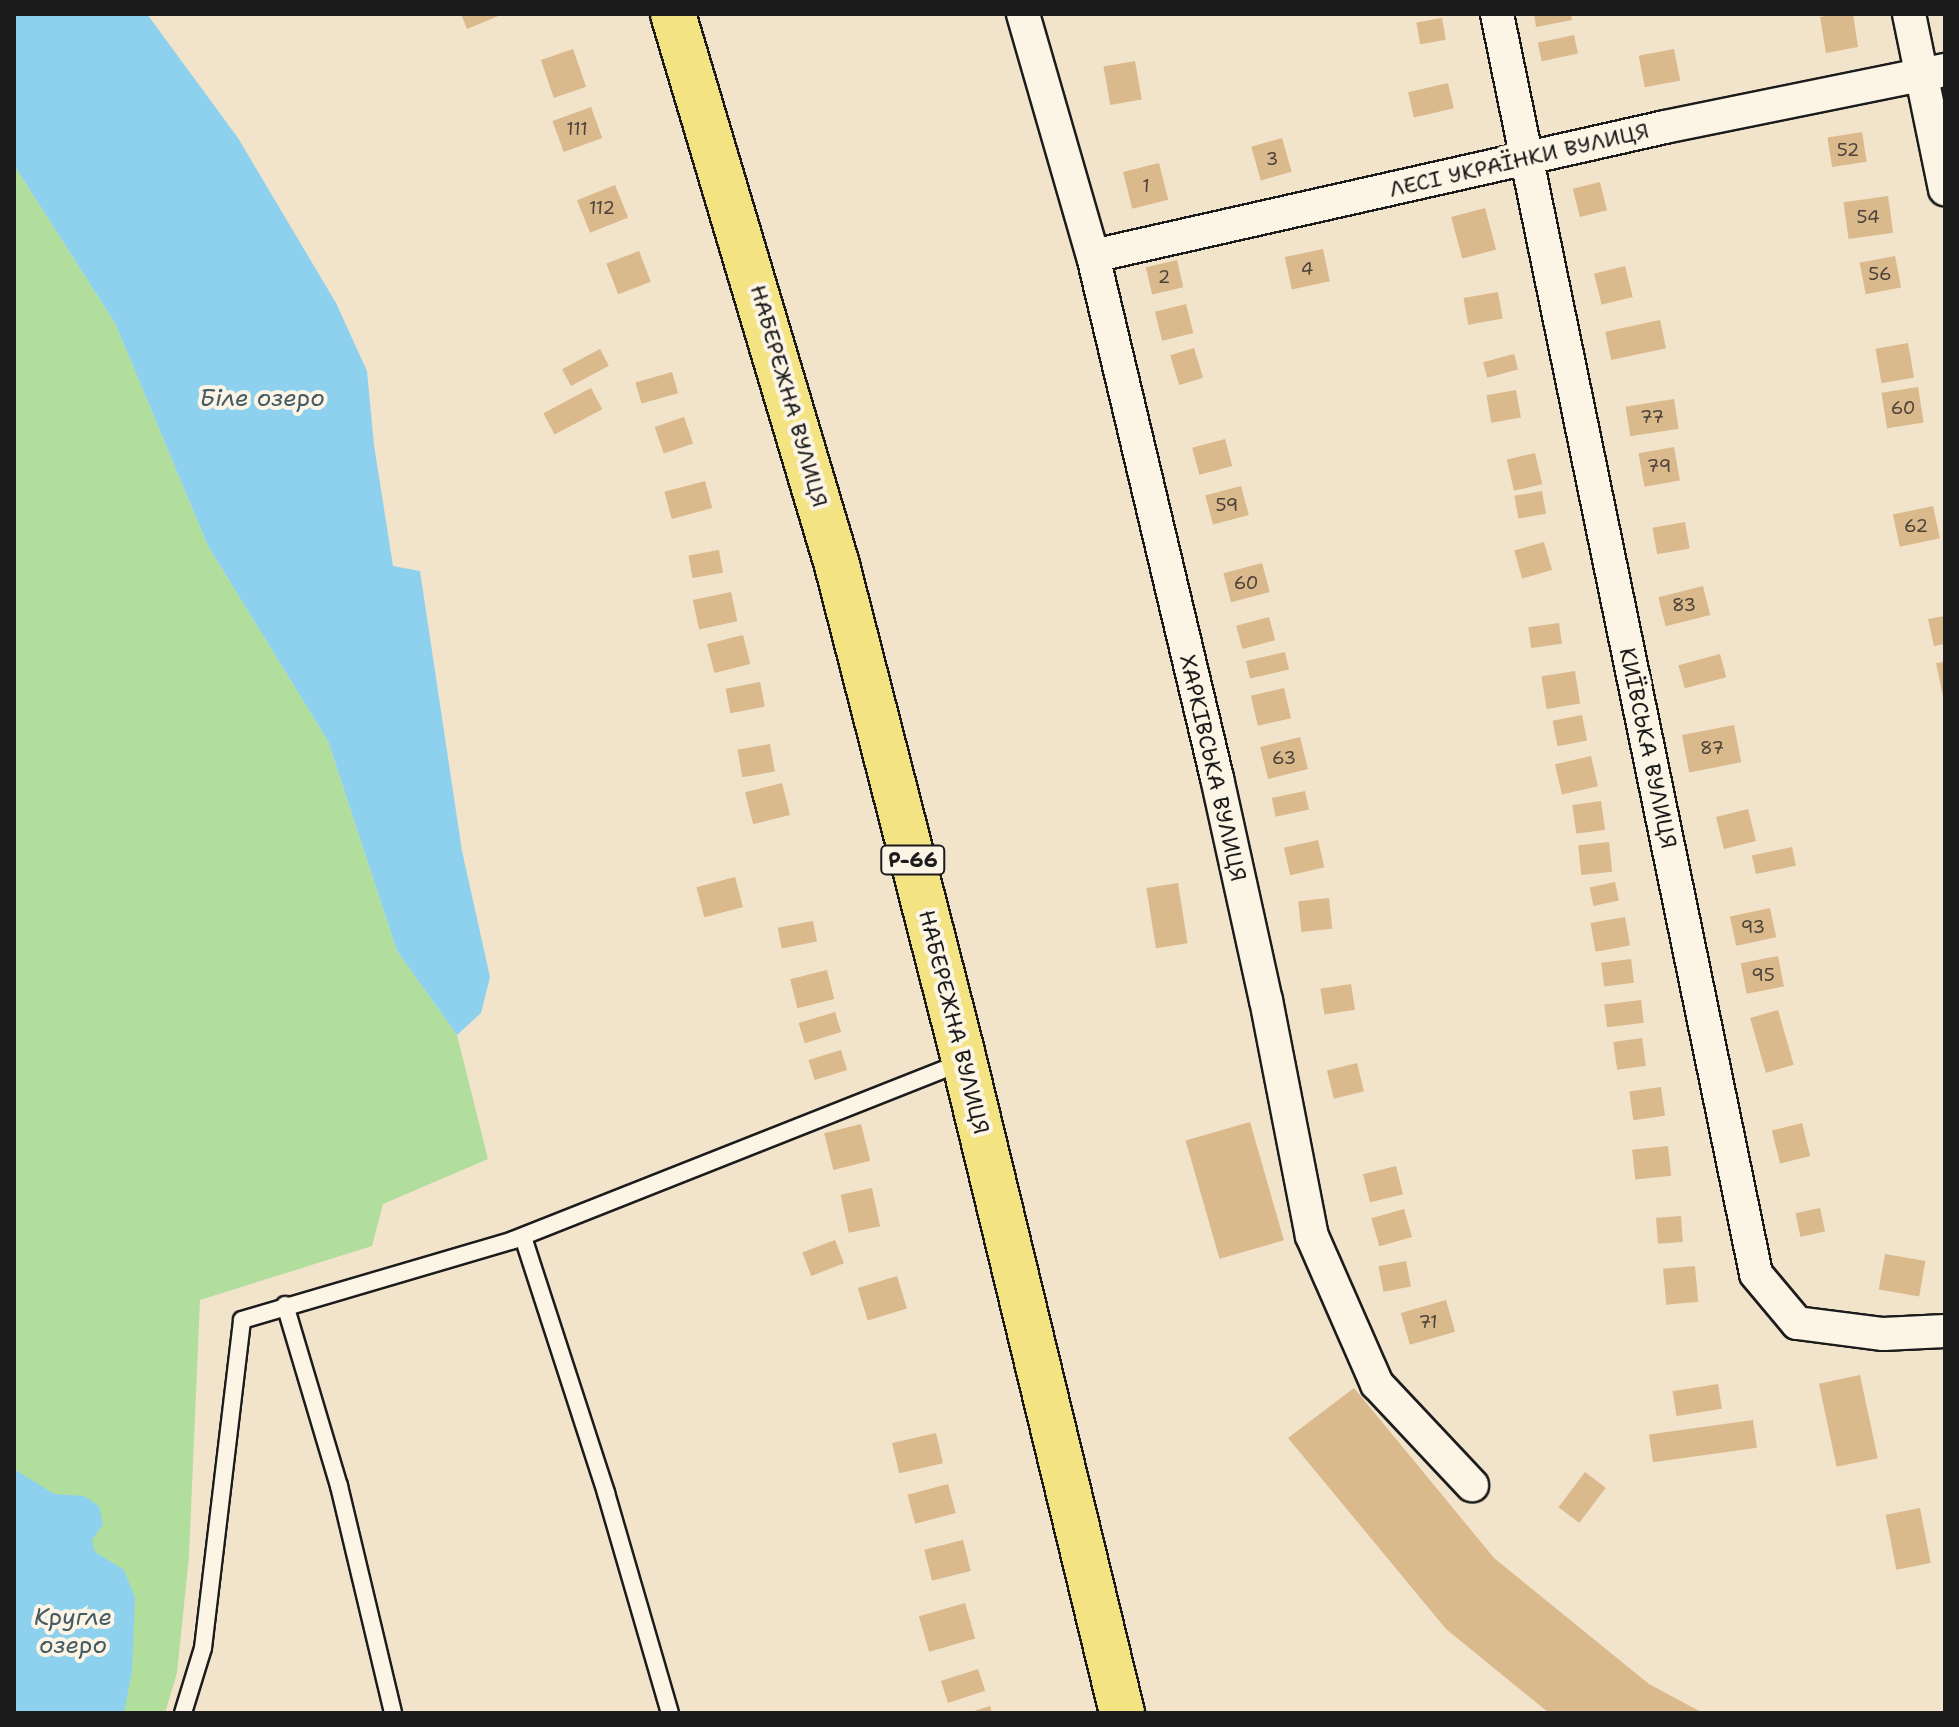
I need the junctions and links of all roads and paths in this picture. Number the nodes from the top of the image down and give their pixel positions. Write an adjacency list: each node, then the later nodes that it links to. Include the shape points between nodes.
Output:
1 (673, 14): 9 (main road, НАБЕРЕЖНА ВУЛИЦЯ / Р-66, via 837,565)
2 (1023, 14): 8 (street, ХАРКІВСЬКА ВУЛИЦЯ)
3 (1497, 14): 6 (street, КИЇВСЬКА ВУЛИЦЯ)
4 (1909, 14): 5 (street)
5 (1933, 72): 6 (street, ЛЕСІ УКРАЇНКИ ВУЛИЦЯ); 7 (street)
6 (1526, 158): 8 (street, ЛЕСІ УКРАЇНКИ ВУЛИЦЯ); 12 (street, КИЇВСЬКА ВУЛИЦЯ, via 1756,1274 1797,1323 1883,1334)
7 (1945, 189)
8 (1093, 256): 13 (street, ХАРКІВСЬКА ВУЛИЦЯ, via 1217,778 1312,1236 1377,1384)
9 (964, 1062): 10 (lane); 17 (main road, НАБЕРЕЖНА ВУЛИЦЯ / Р-66)
10 (523, 1237): 11 (lane); 16 (lane)
11 (285, 1305): 14 (lane, via 242,1320 203,1648); 15 (lane, via 339,1486)
12 (1945, 1331)
13 (1472, 1485)
14 (183, 1713)
15 (393, 1713)
16 (670, 1713)
17 (1122, 1713)

